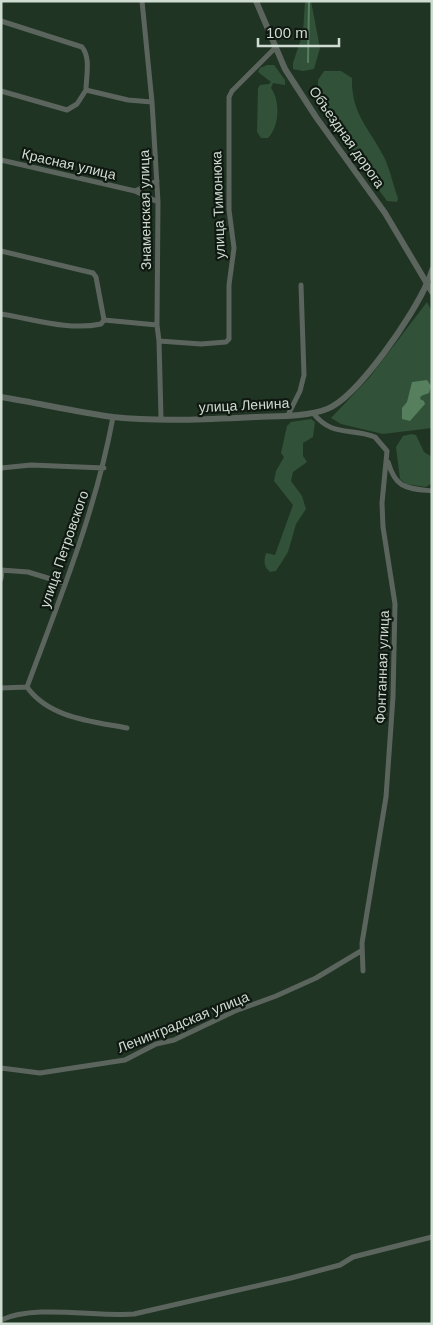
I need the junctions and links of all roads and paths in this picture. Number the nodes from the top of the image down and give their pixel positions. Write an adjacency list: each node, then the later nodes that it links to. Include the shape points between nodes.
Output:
1 (142, 1): 7 (street, Знаменская улица)
2 (256, 1): 4 (street, Объездная дорога)
3 (1, 21): 5 (street, via 82,47 87,60)
4 (275, 48): 14 (street, Объездная дорога, via 295,86 386,213); 20 (street, улица Тимонюка, via 228,97 229,210 234,248 229,339 201,344)
5 (86, 90): 6 (street, via 77,104 67,110); 7 (street)
6 (1, 92)
7 (152, 102): 9 (street, Знаменская улица)
8 (1, 160): 10 (street, Красная улица)
9 (157, 181): 10 (street); 11 (street, Знаменская улица)
10 (135, 191): 11 (street, Красная улица)
11 (158, 202): 19 (street, Знаменская улица)
12 (1, 251): 18 (street, via 93,273)
13 (432, 269): 14 (street)
14 (427, 283): 16 (street, Объездная дорога); 22 (street, улица Ленина, via 417,304 365,376 343,399 328,409)
15 (301, 285): 23 (street, via 304,375)
16 (432, 292)
17 (1, 314): 18 (street, via 67,326 93,326)
18 (104, 320): 19 (street)
19 (157, 325): 20 (street, Знаменская улица)
20 (159, 341): 25 (street, Знаменская улица)
21 (1, 396): 24 (street, улица Ленина)
22 (313, 413): 23 (street, улица Ленина); 26 (street, Фонтанная улица, via 340,432 368,434 379,439 387,451)
23 (288, 416): 25 (street, улица Ленина, via 195,420)
24 (114, 417): 25 (street, улица Ленина); 28 (street, улица Петровского)
25 (161, 418)
26 (387, 462): 29 (street, Фонтанная улица); 30 (street)
27 (1, 468): 28 (street, via 31,465)
28 (104, 468): 34 (street, улица Петровского)
29 (384, 478): 30 (street); 38 (street, Фонтанная улица, via 383,527 395,604 393,697 386,797)
30 (394, 481): 31 (street, via 402,486)
31 (432, 491)
32 (1, 570): 33 (street); 34 (street, via 28,572)
33 (1, 579)
34 (64, 583): 35 (street, улица Петровского)
35 (27, 686): 36 (street); 37 (street, via 49,708)
36 (1, 688)
37 (127, 728)
38 (362, 951): 39 (street, Фонтанная улица); 40 (street, Ленинградская улица, via 316,978 125,1060 40,1073)
39 (363, 971)
40 (1, 1068)
41 (432, 1237): 42 (street, via 353,1256 340,1265 134,1314 25,1314)
42 (1, 1320)

